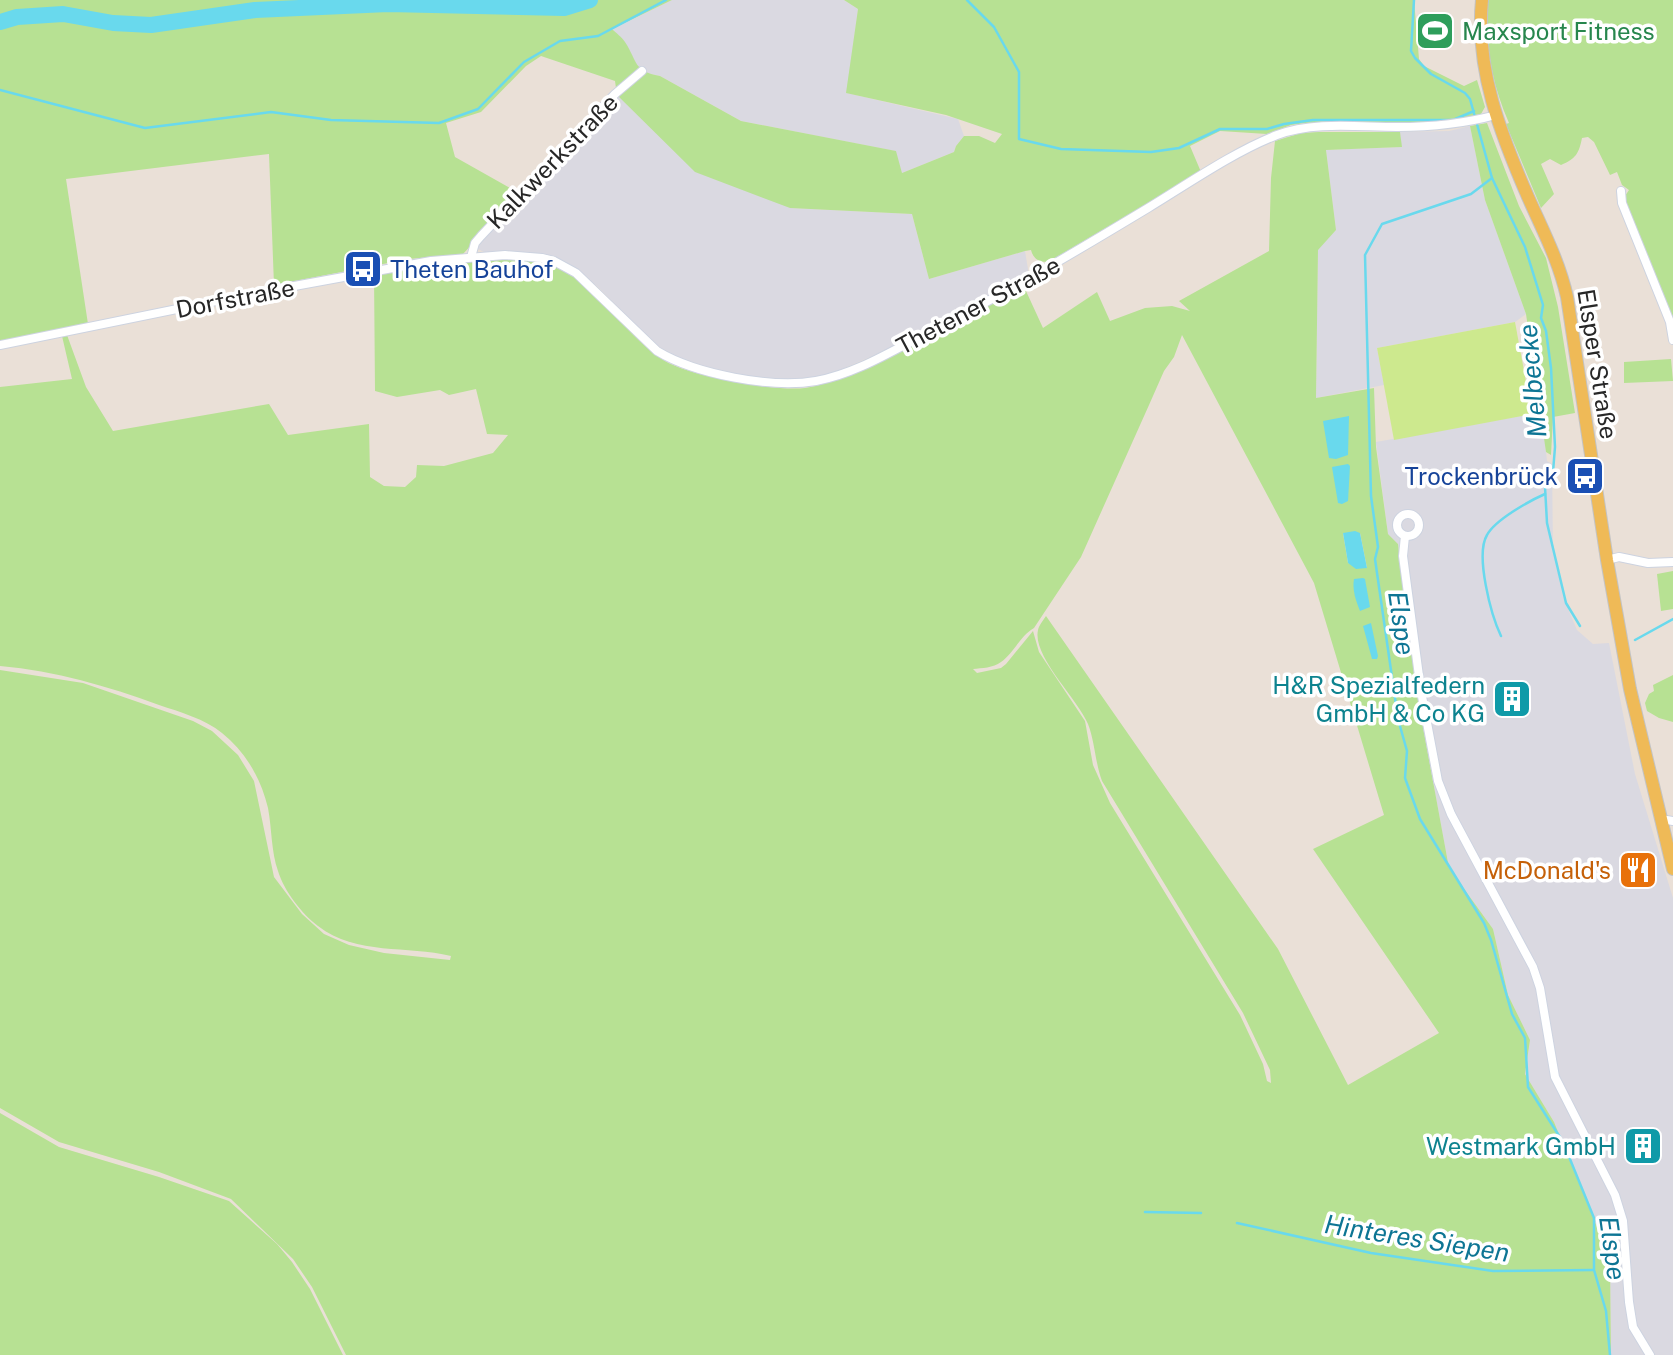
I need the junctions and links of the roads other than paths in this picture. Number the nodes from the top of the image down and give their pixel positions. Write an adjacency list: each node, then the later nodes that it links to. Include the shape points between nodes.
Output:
1 (1482, 0): 3 (main road, Elsper Straße, via 1481,50)
2 (642, 71): 5 (street, Kalkwerkstraße, via 481,236)
3 (1491, 116): 5 (street, Thetener Straße, via 1426,127 1311,128 1276,135 982,305 852,370 818,381 768,382 683,364 657,351 590,285 554,261 505,255); 10 (main road, Elsper Straße, via 1563,279)
4 (1621, 191): 6 (street)
5 (471, 257): 7 (street, Dorfstraße, via 365,273)
6 (1673, 340)
7 (0, 345)
8 (1405, 536): 14 (street, via 1416,650 1438,781 1533,967 1555,1077 1615,1195 1623,1221 1633,1327)
9 (1673, 552): 11 (street)
10 (1607, 559): 11 (street); 12 (main road, Elsper Straße, via 1637,722)
11 (1673, 562)
12 (1667, 820): 13 (main road, Elsper Straße)
13 (1673, 869)
14 (1650, 1355)

